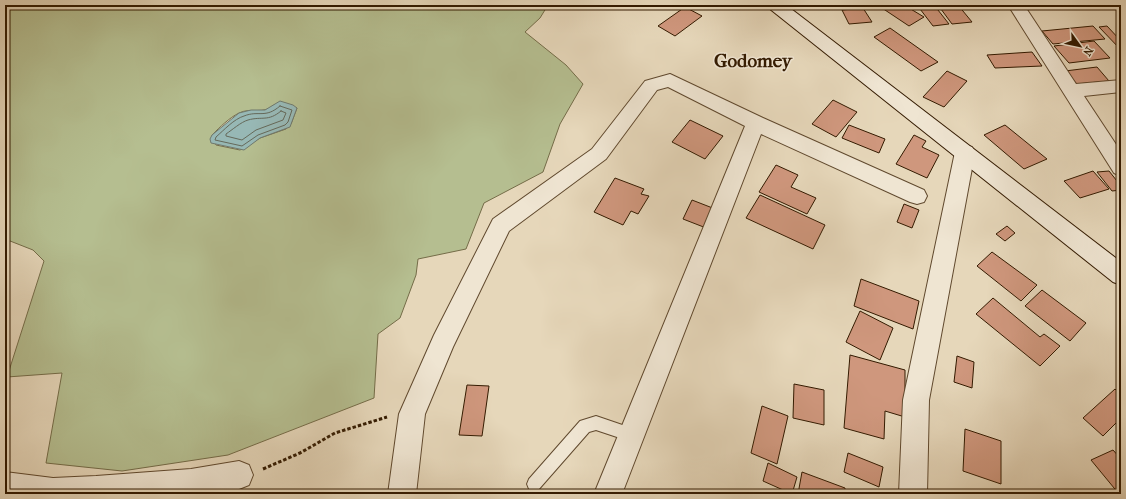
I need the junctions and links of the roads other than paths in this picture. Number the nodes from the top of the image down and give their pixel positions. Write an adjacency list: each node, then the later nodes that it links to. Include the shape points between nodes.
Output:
1 (779, 5): 6 (street)
2 (1016, 5): 4 (street)
3 (1121, 86): 4 (street)
4 (1071, 91): 7 (street)
5 (756, 123): 8 (street); 10 (street); 14 (street, via 670,80 651,85 599,154 501,225 443,343 412,414)
6 (965, 152): 9 (street); 16 (street, via 916,400)
7 (1121, 168)
8 (917, 196)
9 (1121, 275)
10 (632, 435): 12 (lane, via 596,423 585,426); 15 (street)
11 (239, 475): 13 (street, via 191,483 96,490 53,492)
12 (534, 484)
13 (5, 486)
14 (402, 494)
15 (608, 494)
16 (913, 494)

